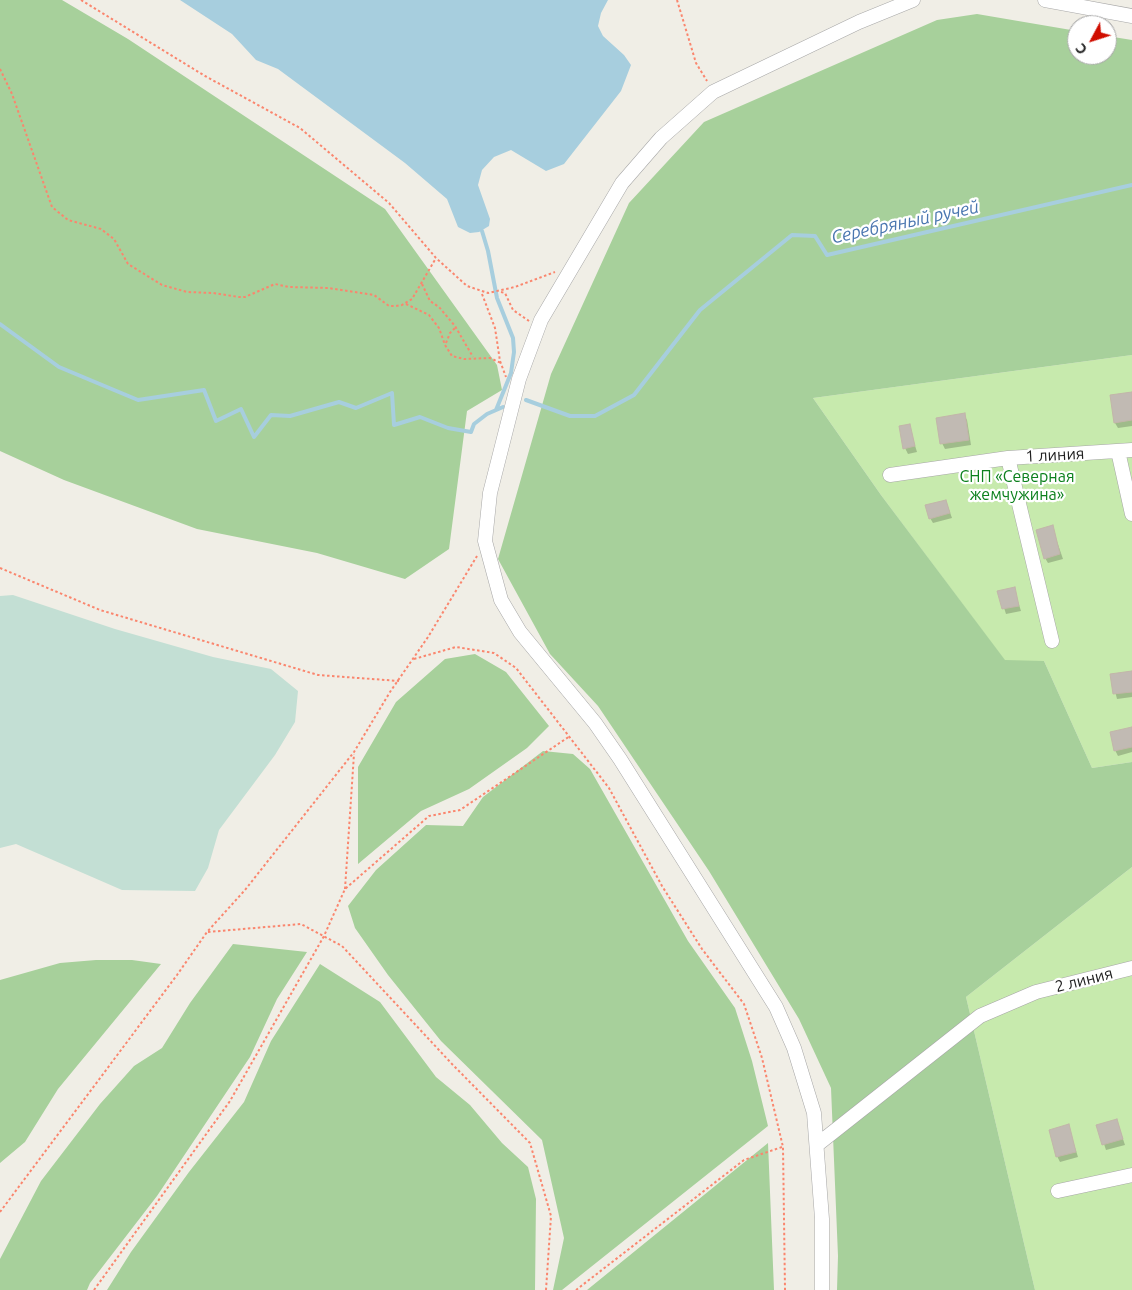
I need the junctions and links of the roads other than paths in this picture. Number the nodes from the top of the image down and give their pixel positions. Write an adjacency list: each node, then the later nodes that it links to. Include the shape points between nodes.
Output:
1 (912, 0): 10 (street, via 713,92 661,138 622,183 539,325 519,379 490,493 485,541 501,600 520,632 620,759 776,1007 794,1048 814,1113)
2 (1045, 0): 3 (street)
3 (1132, 16)
4 (1125, 451): 5 (street, 1 линия); 7 (street)
5 (1008, 458): 6 (street, 1 линия); 8 (street)
6 (890, 474)
7 (1132, 514)
8 (1052, 641)
9 (1132, 968): 10 (street, 2 линия, via 1036,992 980,1016)
10 (818, 1144): 13 (street)
11 (1132, 1175): 12 (street)
12 (1058, 1191)
13 (822, 1290)

